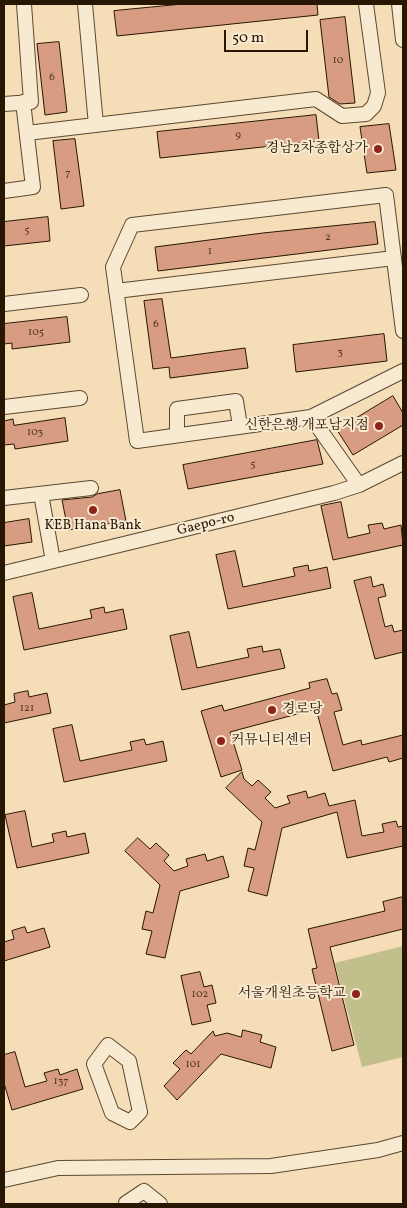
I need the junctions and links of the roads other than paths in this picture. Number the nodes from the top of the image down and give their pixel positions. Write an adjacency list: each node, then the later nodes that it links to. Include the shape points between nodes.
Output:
1 (24, 4): 6 (street, via 31,102)
2 (85, 4): 8 (street)
3 (366, 4): 8 (street, via 378,94 374,106 366,114 342,116 316,99)
4 (399, 4): 5 (street)
5 (403, 40)
6 (23, 102): 7 (street); 9 (street)
7 (4, 104)
8 (96, 125): 9 (street)
9 (27, 133): 10 (street, via 34,187)
10 (4, 191)
11 (394, 258): 12 (street); 12 (street, via 386,195 132,225 113,268); 15 (street)
12 (116, 291): 21 (street, via 137,441)
13 (81, 295): 14 (street)
14 (4, 304)
15 (403, 331)
16 (403, 371): 19 (street)
17 (80, 398): 18 (street)
18 (4, 407)
19 (311, 417): 20 (street); 23 (street)
20 (240, 426): 21 (street); 21 (street, via 236,401 177,409)
21 (177, 434)
22 (403, 463): 23 (street, Gaepo-ro)
23 (358, 485): 27 (street, Gaepo-ro)
24 (91, 488): 25 (street)
25 (41, 494): 26 (street); 27 (street)
26 (4, 498)
27 (53, 561): 28 (street, Gaepo-ro)
28 (4, 573)
29 (130, 1122): 29 (street, via 140,1112 129,1061 108,1045 94,1064 112,1113)
30 (403, 1144): 31 (street, via 271,1166 58,1168)
31 (4, 1180)
32 (126, 1204): 33 (street, via 144,1192)
33 (160, 1204)

